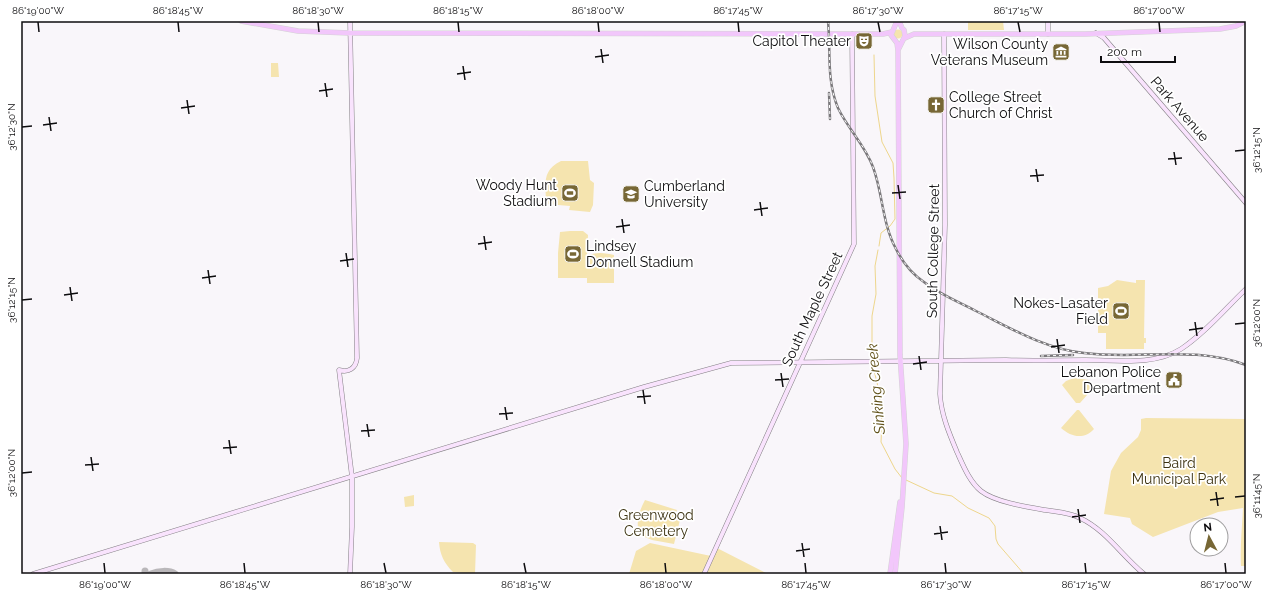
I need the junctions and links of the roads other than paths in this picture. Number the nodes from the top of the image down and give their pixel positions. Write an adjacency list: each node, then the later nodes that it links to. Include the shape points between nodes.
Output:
1 (241, 21): 8 (main road, via 298,31)
2 (350, 21): 8 (street)
3 (898, 21): 6 (main road); 7 (main road)
4 (1048, 21): 14 (street)
5 (1246, 21): 9 (main road, via 1220,29)
6 (903, 29): 7 (main road); 12 (main road); 16 (main road)
7 (893, 30): 11 (main road); 15 (main road)
8 (350, 32): 10 (main road); 23 (street, via 357,358 353,368 339,370)
9 (1095, 33): 14 (main road); 18 (street, Park Avenue, via 1104,38)
10 (852, 34): 11 (main road); 21 (street, South Maple Street, via 854,244)
11 (883, 34): 15 (main road)
12 (914, 34): 13 (main road); 16 (main road)
13 (944, 34): 14 (main road); 20 (street, South College Street, via 945,225)
14 (1048, 34)
15 (893, 39): 16 (main road, via 899,42); 17 (main road)
16 (904, 39): 17 (main road)
17 (898, 50): 22 (main road)
18 (1246, 203)
19 (1246, 289): 20 (street, via 1192,340 1164,356 1143,360)
20 (941, 361): 22 (street); 30 (street, South College Street, via 941,404 946,424 975,485 988,494 1009,502 1082,518 1100,530)
21 (800, 362): 22 (street); 23 (street, via 731,362 709,367); 27 (street, South Maple Street)
22 (901, 362): 24 (main road, via 905,437)
23 (352, 477): 25 (street); 26 (street)
24 (902, 499): 28 (main road); 29 (main road)
25 (33, 574)
26 (350, 574)
27 (704, 574)
28 (890, 574)
29 (895, 574)
30 (1144, 574)

